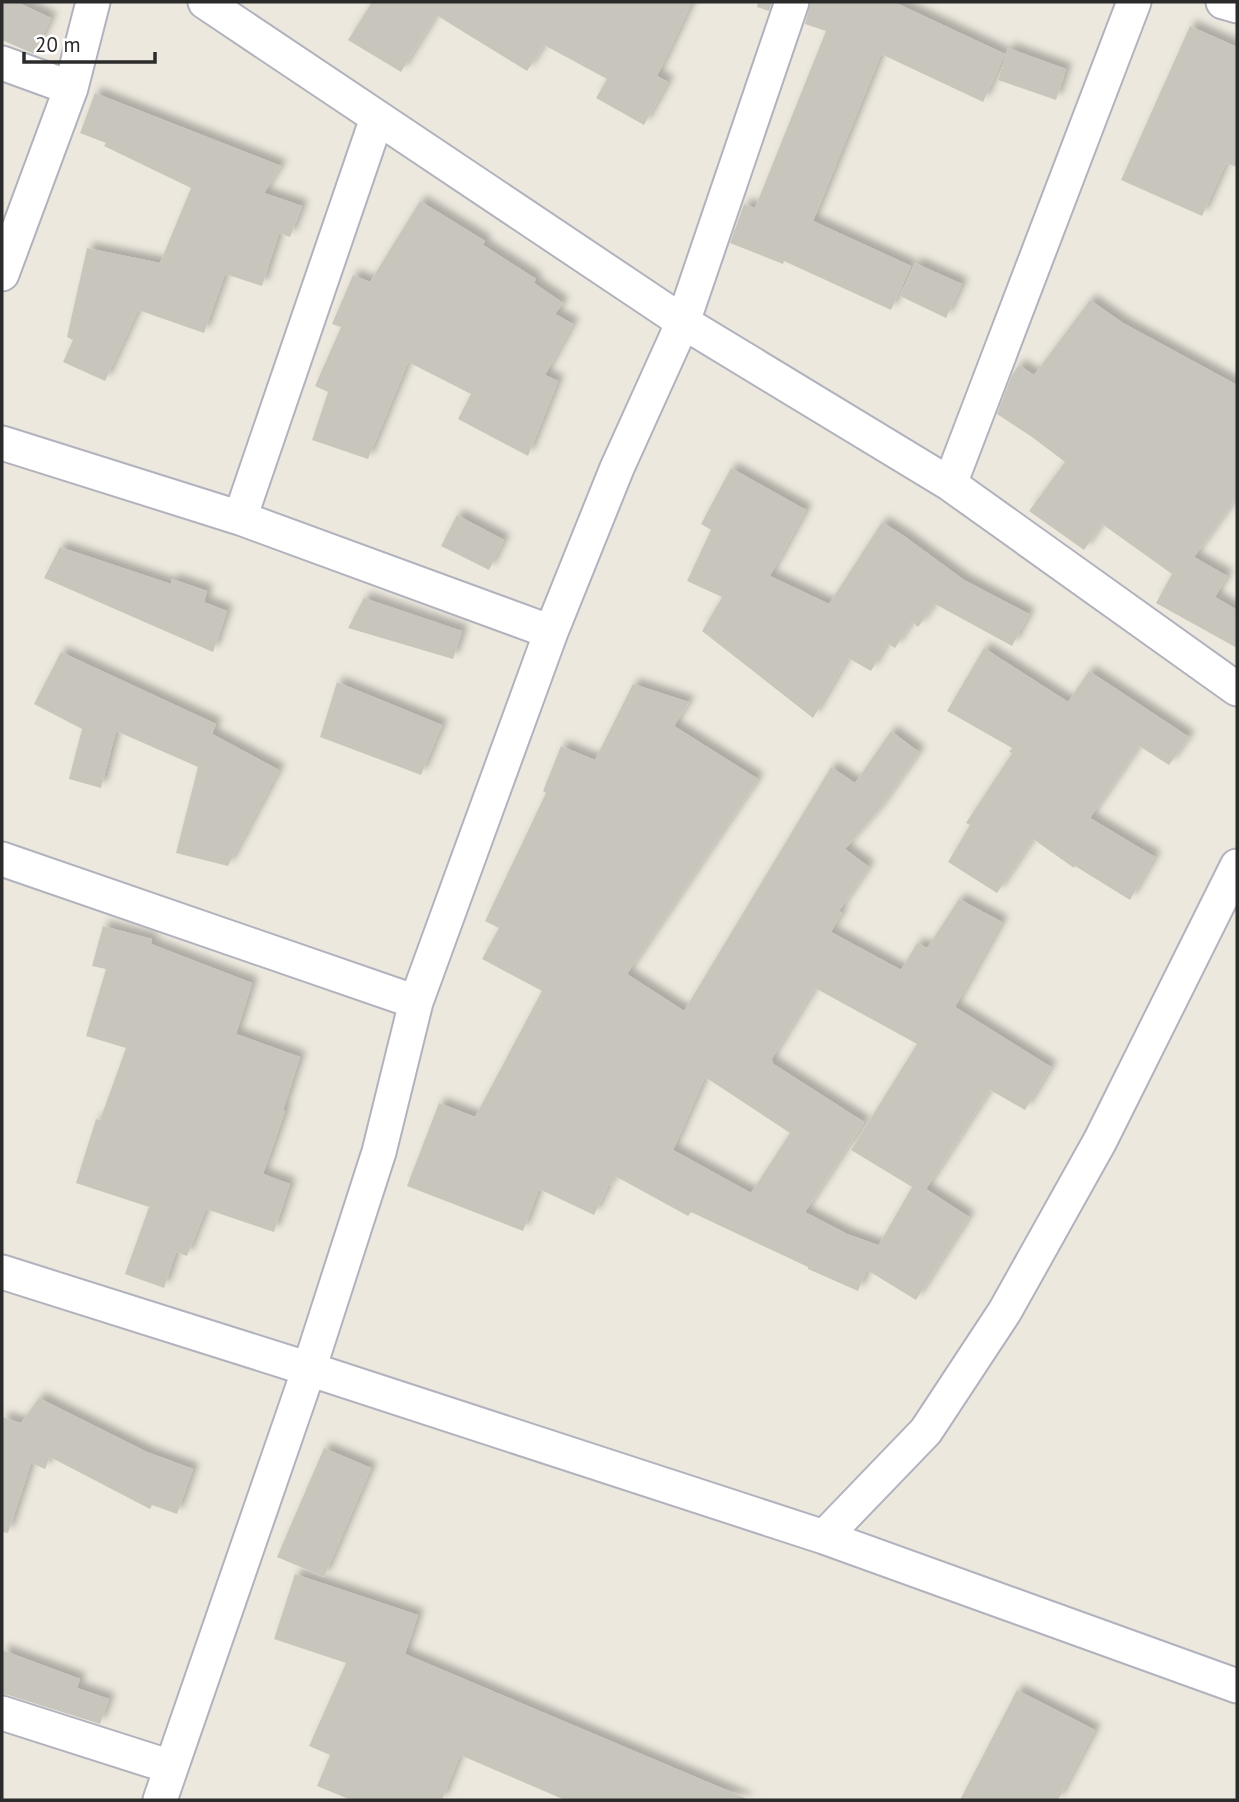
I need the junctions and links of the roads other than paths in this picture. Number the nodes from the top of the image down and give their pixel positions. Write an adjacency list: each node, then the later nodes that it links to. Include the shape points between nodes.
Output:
1 (93, 2): 8 (street)
2 (205, 2): 9 (street)
3 (792, 2): 11 (street)
4 (1134, 2): 13 (street)
5 (1223, 2): 6 (street)
6 (1237, 6)
7 (2, 63): 8 (street)
8 (71, 88): 10 (street)
9 (377, 118): 11 (street); 14 (street)
10 (2, 274)
11 (683, 322): 13 (street); 15 (street, via 617,468)
12 (2, 443): 14 (street)
13 (950, 484): 16 (street)
14 (240, 518): 15 (street)
15 (551, 632): 19 (street)
16 (1237, 689)
17 (2, 859): 19 (street)
18 (1237, 866): 22 (street, via 1100,1141 1004,1311 926,1431)
19 (416, 1002): 21 (street, via 379,1152)
20 (2, 1272): 21 (street)
21 (310, 1369): 22 (street); 25 (street)
22 (824, 1538): 23 (street)
23 (1237, 1686)
24 (2, 1713): 25 (street)
25 (171, 1767): 26 (street)
26 (160, 1800)

